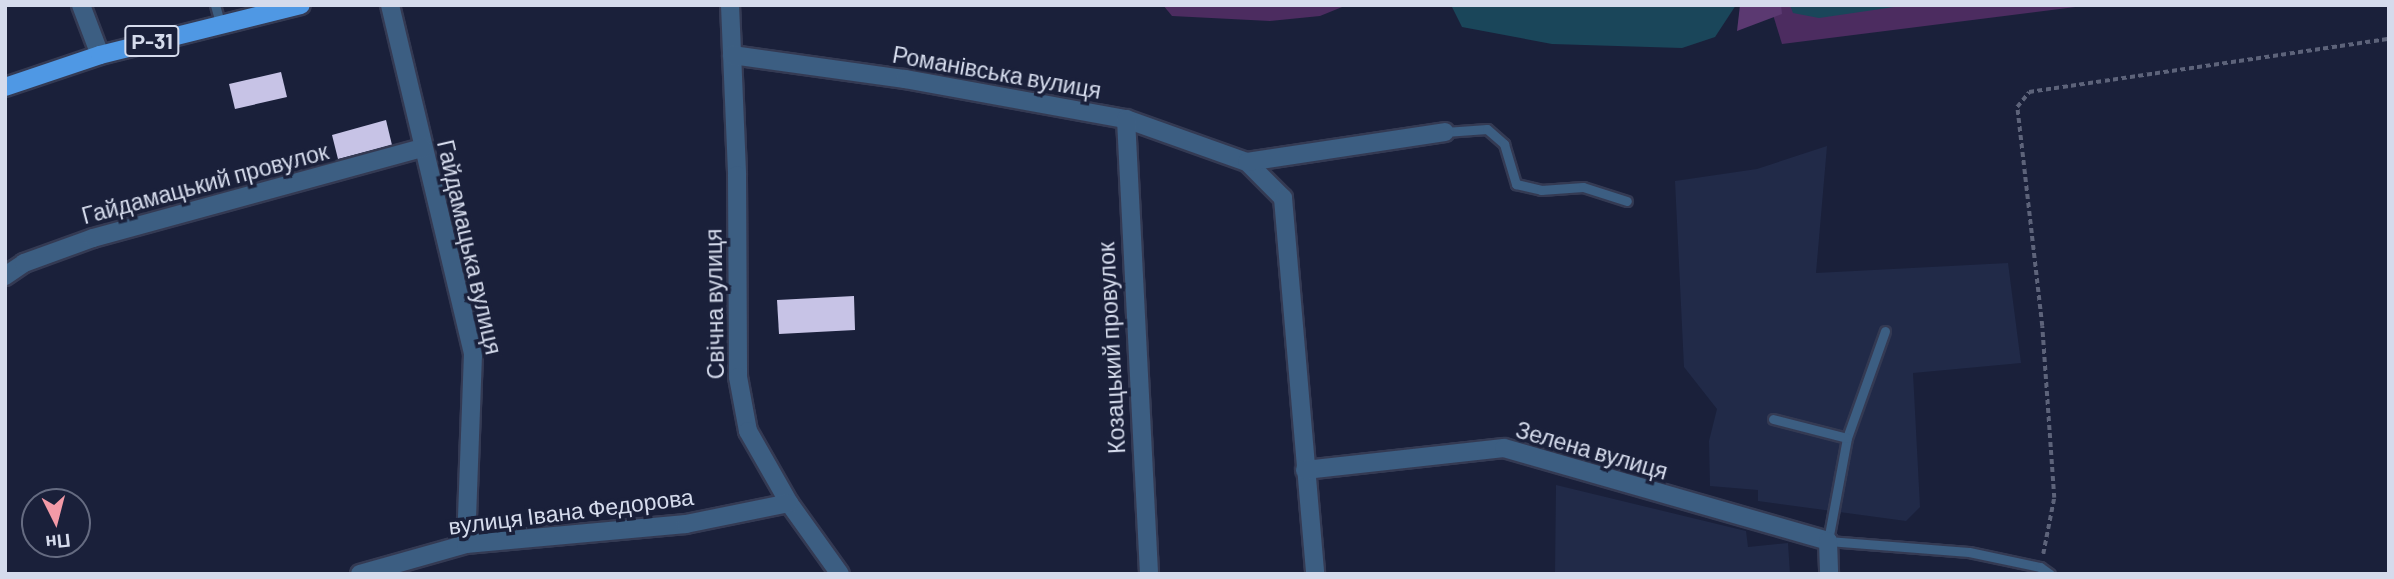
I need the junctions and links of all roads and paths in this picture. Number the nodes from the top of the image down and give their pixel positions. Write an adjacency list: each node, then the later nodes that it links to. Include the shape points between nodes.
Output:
1 (81, 5): 8 (street)
2 (215, 5): 6 (lane)
3 (301, 5): 6 (main road, Р-31)
4 (390, 5): 13 (street, Гайдамацька вулиця)
5 (730, 5): 9 (street, Свічна вулиця)
6 (219, 23): 8 (main road, Р-31)
7 (2389, 39): 24 (path, via 2029,92 2017,107 2042,326 2054,498)
8 (100, 55): 10 (main road, Р-31)
9 (732, 55): 11 (street, Романівська вулиця, via 905,79); 21 (street, Свічна вулиця, via 738,377 748,431)
10 (5, 87)
11 (1126, 120): 14 (street, Романівська вулиця); 27 (street, Козацький провулок)
12 (1445, 132): 14 (street, Романівська вулиця); 15 (lane, via 1487,130 1504,144 1516,184 1541,190 1583,187)
13 (423, 148): 16 (street, Гайдамацький провулок, via 93,237 24,263); 23 (street, Гайдамацька вулиця, via 473,354)
14 (1247, 162): 20 (street, Романівська вулиця, via 1283,198)
15 (1627, 201)
16 (5, 276)
17 (1885, 331): 19 (lane)
18 (1773, 419): 19 (lane)
19 (1847, 438): 22 (lane)
20 (1305, 470): 22 (street, Зелена вулиця, via 1504,448); 28 (street, Романівська вулиця)
21 (789, 503): 23 (street, вулиця Івана Федорова, via 686,524); 26 (street, Свічна вулиця)
22 (1828, 541): 24 (lane, via 1969,552); 29 (street)
23 (466, 544): 25 (street, вулиця Івана Федорова)
24 (2040, 566): 30 (lane)
25 (360, 574)
26 (841, 574)
27 (1149, 574)
28 (1315, 574)
29 (1829, 574)
30 (2050, 574)

